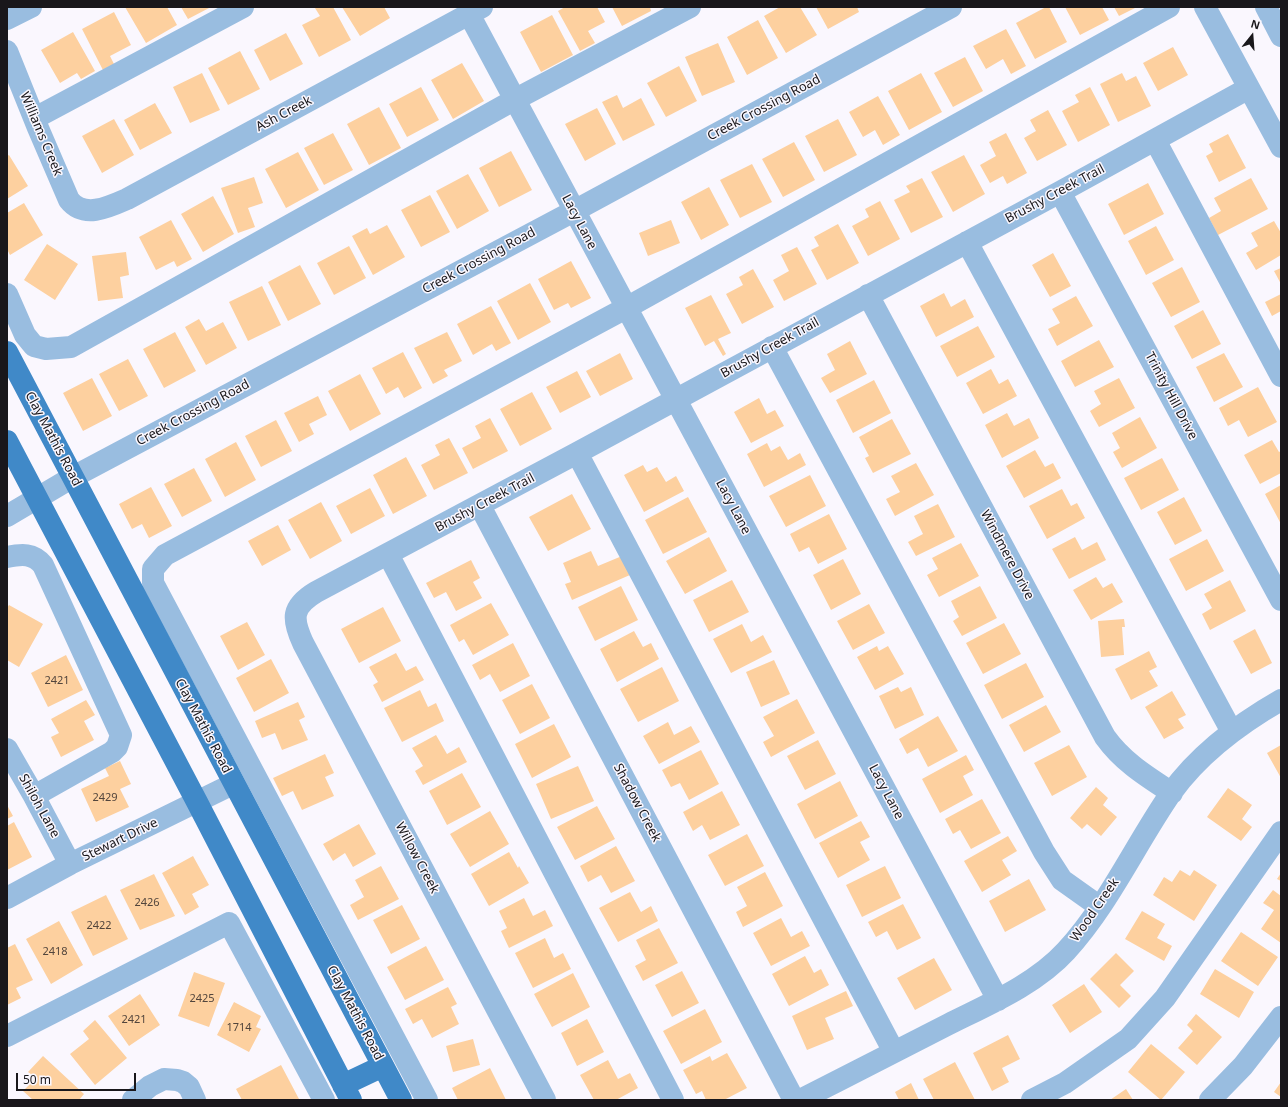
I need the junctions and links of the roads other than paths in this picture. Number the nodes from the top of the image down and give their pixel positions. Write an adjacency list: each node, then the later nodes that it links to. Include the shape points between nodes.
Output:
1 (31, 7): 9 (street)
2 (243, 7): 14 (street)
3 (690, 7): 13 (street)
4 (951, 7): 19 (street, Creek Crossing Road)
5 (1169, 7): 23 (street)
6 (1266, 7): 10 (street)
7 (1212, 9): 12 (street)
8 (475, 10): 13 (street, Lacy Lane); 18 (street, Ash Creek, via 127,199 109,207)
9 (7, 19)
10 (1281, 36)
11 (7, 51): 14 (street, Williams Creek)
12 (1249, 88): 15 (street, Brushy Creek Trail); 16 (street)
13 (514, 100): 19 (street, Lacy Lane); 21 (street, via 71,347 46,349 34,346 25,335)
14 (35, 118): 18 (street, Williams Creek, via 69,200 74,206)
15 (1155, 140): 17 (street, Brushy Creek Trail); 26 (street)
16 (1281, 147)
17 (1060, 192): 20 (street, Brushy Creek Trail); 36 (street, Trinity Hill Drive)
18 (84, 210)
19 (574, 211): 23 (street, Lacy Lane); 30 (street, Creek Crossing Road)
20 (967, 242): 22 (street, Brushy Creek Trail); 39 (street)
21 (7, 294)
22 (868, 295): 24 (street, Brushy Creek Trail); 42 (street, Windmere Drive, via 1105,737 1125,761)
23 (626, 308): 27 (street, Lacy Lane); 59 (street, via 165,555 153,569 153,583)
24 (772, 347): 27 (street, Brushy Creek Trail); 48 (street, via 1044,852 1062,880)
25 (7, 352): 30 (main road, Clay Mathis Road)
26 (1281, 376)
27 (675, 400): 29 (street, Brushy Creek Trail); 49 (street, Lacy Lane)
28 (7, 441): 31 (main road)
29 (577, 453): 32 (street, Brushy Creek Trail); 52 (street)
30 (73, 477): 31 (street, Creek Crossing Road); 41 (main road, Clay Mathis Road)
31 (37, 499): 33 (street, Creek Crossing Road); 44 (main road)
32 (480, 506): 34 (street, Brushy Creek Trail); 62 (street, Shadow Creek)
33 (7, 516)
34 (388, 554): 37 (street, Brushy Creek Trail, via 306,597); 61 (street)
35 (7, 557): 43 (street, via 25,554 38,559 43,565 121,735 117,747 112,752)
36 (1281, 600)
37 (296, 613): 60 (street, Willow Creek, via 297,630 303,643)
38 (1281, 700): 39 (street, Wood Creek)
39 (1232, 732): 42 (street, Wood Creek, via 1209,751)
40 (7, 749): 43 (street, Shiloh Lane)
41 (233, 784): 44 (street, Stewart Drive); 53 (main road, Clay Mathis Road)
42 (1172, 793): 48 (street, Wood Creek)
43 (34, 796): 46 (street, Shiloh Lane)
44 (197, 802): 46 (street, Stewart Drive); 54 (main road)
45 (1281, 832): 64 (street, via 1165,998 1128,1039 1065,1083)
46 (70, 864): 47 (street, Stewart Drive)
47 (7, 898)
48 (1100, 907): 49 (street, Wood Creek, via 1071,946 1052,965)
49 (998, 1000): 52 (street, Wood Creek)
50 (1281, 1017): 65 (street, via 1243,1066)
51 (7, 1036): 57 (street, via 229,923)
52 (894, 1052): 63 (street, Wood Creek)
53 (383, 1066): 54 (main road); 58 (main road, Clay Mathis Road)
54 (347, 1093)
55 (133, 1100): 56 (street, via 164,1079 177,1080 188,1087)
56 (195, 1100)
57 (324, 1100)
58 (401, 1100)
59 (427, 1100)
60 (545, 1100)
61 (673, 1100)
62 (794, 1100)
63 (800, 1100)
64 (1032, 1100)
65 (1210, 1100)

